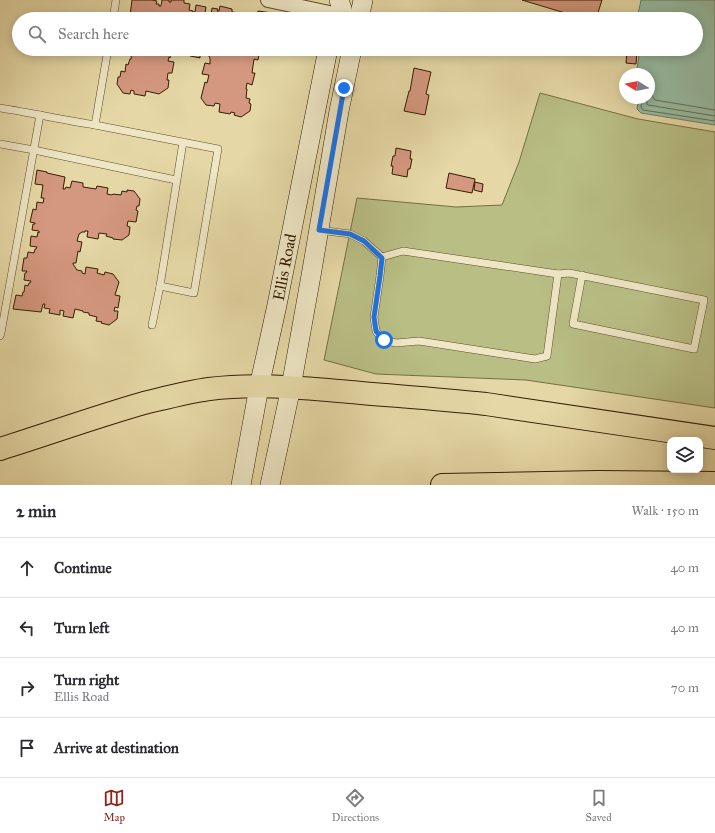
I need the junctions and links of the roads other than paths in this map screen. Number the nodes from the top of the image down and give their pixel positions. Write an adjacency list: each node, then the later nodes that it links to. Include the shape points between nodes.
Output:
1 (116, 0): 4 (lane)
2 (268, 0): 3 (street)
3 (337, 10)
4 (114, 12)
5 (107, 56): 12 (lane)
6 (327, 56): 25 (main road, Ellis Road)
7 (339, 56): 10 (main road, via 334,94)
8 (351, 56): 10 (main road, Ellis Road)
9 (0, 108): 11 (lane)
10 (339, 111): 17 (main road, Ellis Road)
11 (40, 115): 12 (lane); 15 (lane)
12 (95, 125): 13 (lane)
13 (183, 142): 16 (lane); 21 (lane, via 218,149 194,293)
14 (0, 144): 15 (lane)
15 (34, 150): 16 (lane); 22 (lane)
16 (176, 180): 21 (lane)
17 (319, 230): 18 (lane, via 350,234 364,241); 26 (main road, Ellis Road)
18 (382, 258): 19 (lane, via 403,250); 19 (lane, via 374,317 376,331 384,340 396,343 419,341 535,359 547,356)
19 (558, 274): 20 (lane)
20 (582, 275): 20 (lane, via 704,300 694,349 573,324)
21 (160, 286): 23 (lane)
22 (2, 322): 24 (lane)
23 (152, 325)
24 (0, 336)
25 (259, 387): 26 (highway); 28 (highway, via 228,387 186,393 122,409); 30 (main road, Ellis Road)
26 (291, 387): 27 (highway, via 486,404); 31 (main road, Ellis Road)
27 (715, 438)
28 (0, 449)
29 (715, 483): 32 (highway)
30 (241, 485)
31 (270, 485)
32 (442, 485)

